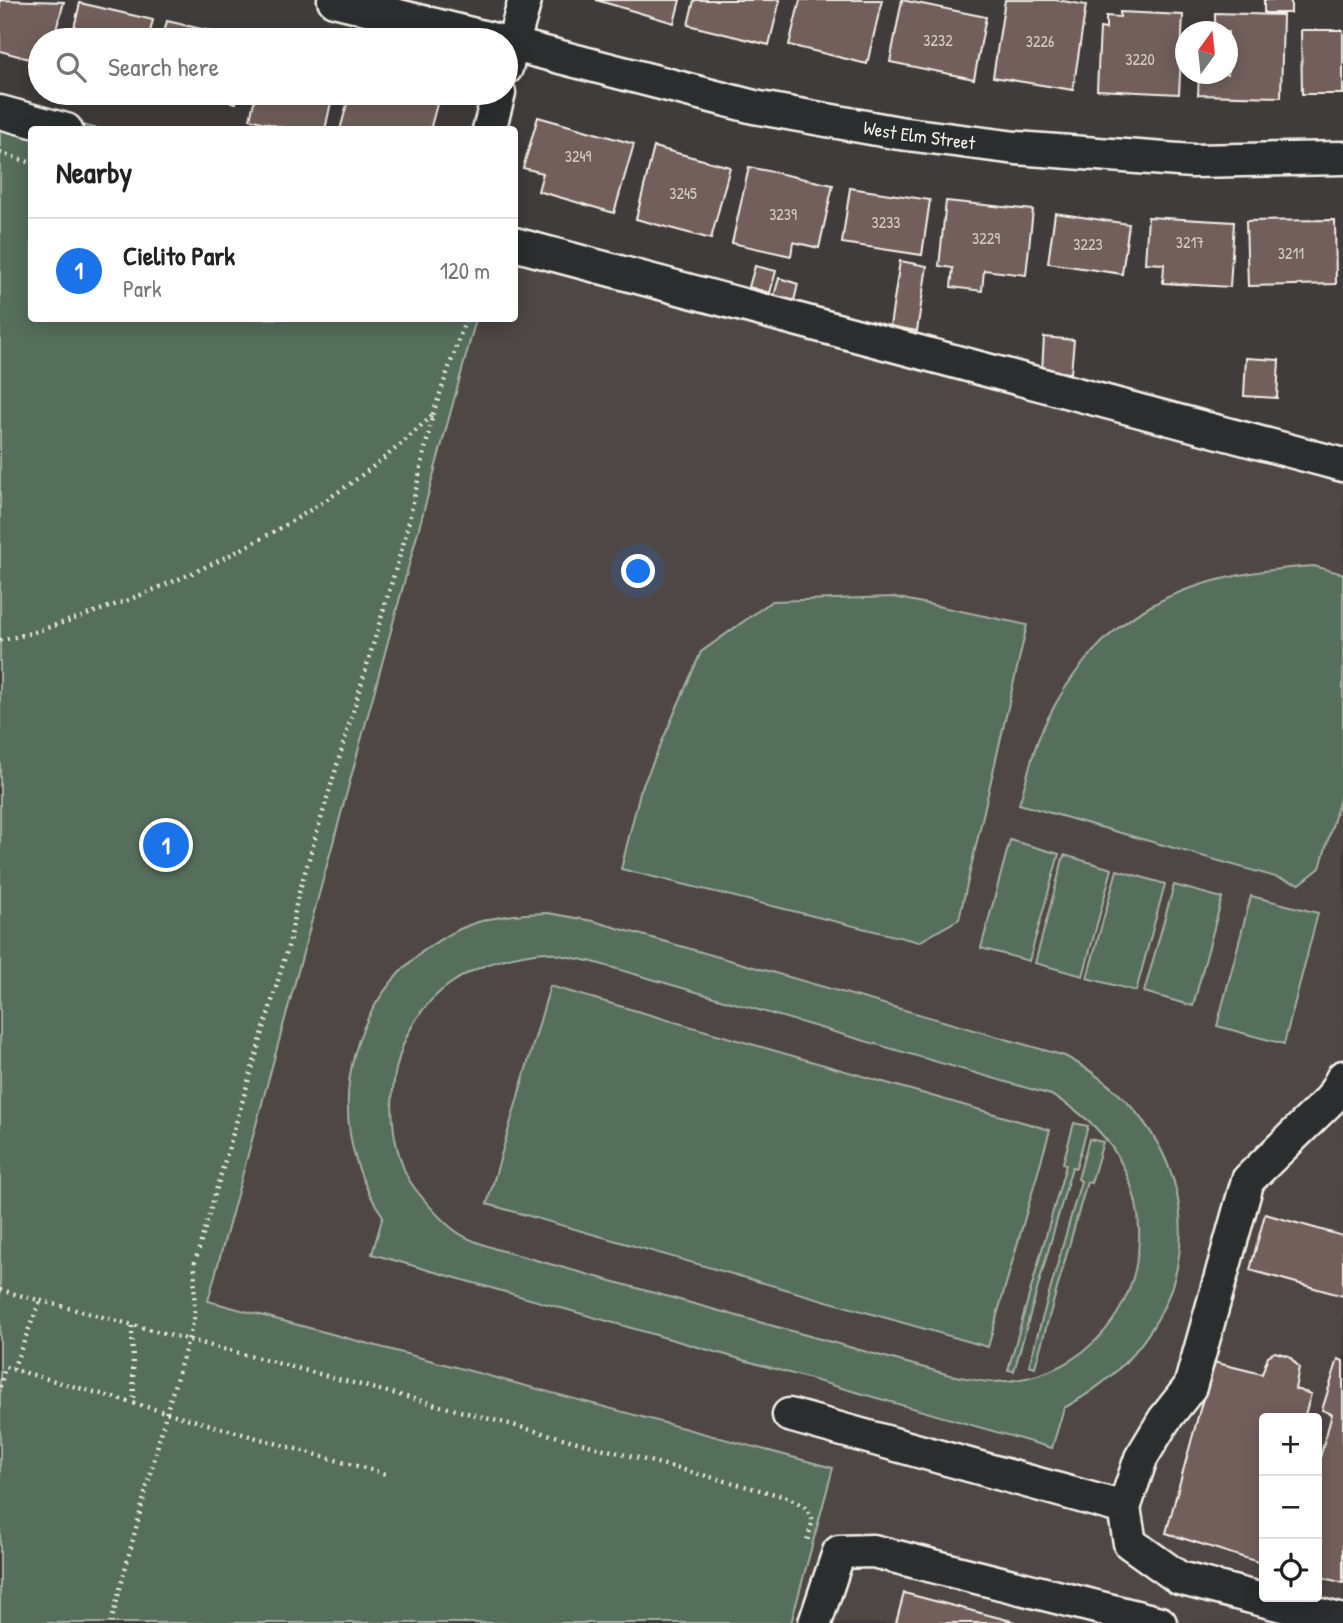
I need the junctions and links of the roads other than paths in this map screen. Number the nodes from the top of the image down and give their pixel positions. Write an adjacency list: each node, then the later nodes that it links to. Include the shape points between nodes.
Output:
1 (334, 0): 3 (street, West Elm Street)
2 (524, 0): 4 (street)
3 (432, 28)
4 (513, 28)
5 (518, 52): 10 (street, West Elm Street, via 754,107 899,133 1016,148 1192,161)
6 (496, 105): 9 (street)
7 (0, 112): 8 (street)
8 (51, 126)
9 (490, 126)
10 (1343, 158)
11 (518, 245): 12 (street)
12 (1343, 465)
13 (1343, 1077): 15 (street, via 1331,1099 1248,1180 1190,1387 1141,1458)
14 (789, 1415): 15 (street)
15 (1124, 1508): 16 (street, via 1130,1543 1179,1578)
16 (1343, 1621)
17 (815, 1623): 18 (street, via 839,1552 873,1551)
18 (1160, 1623)

